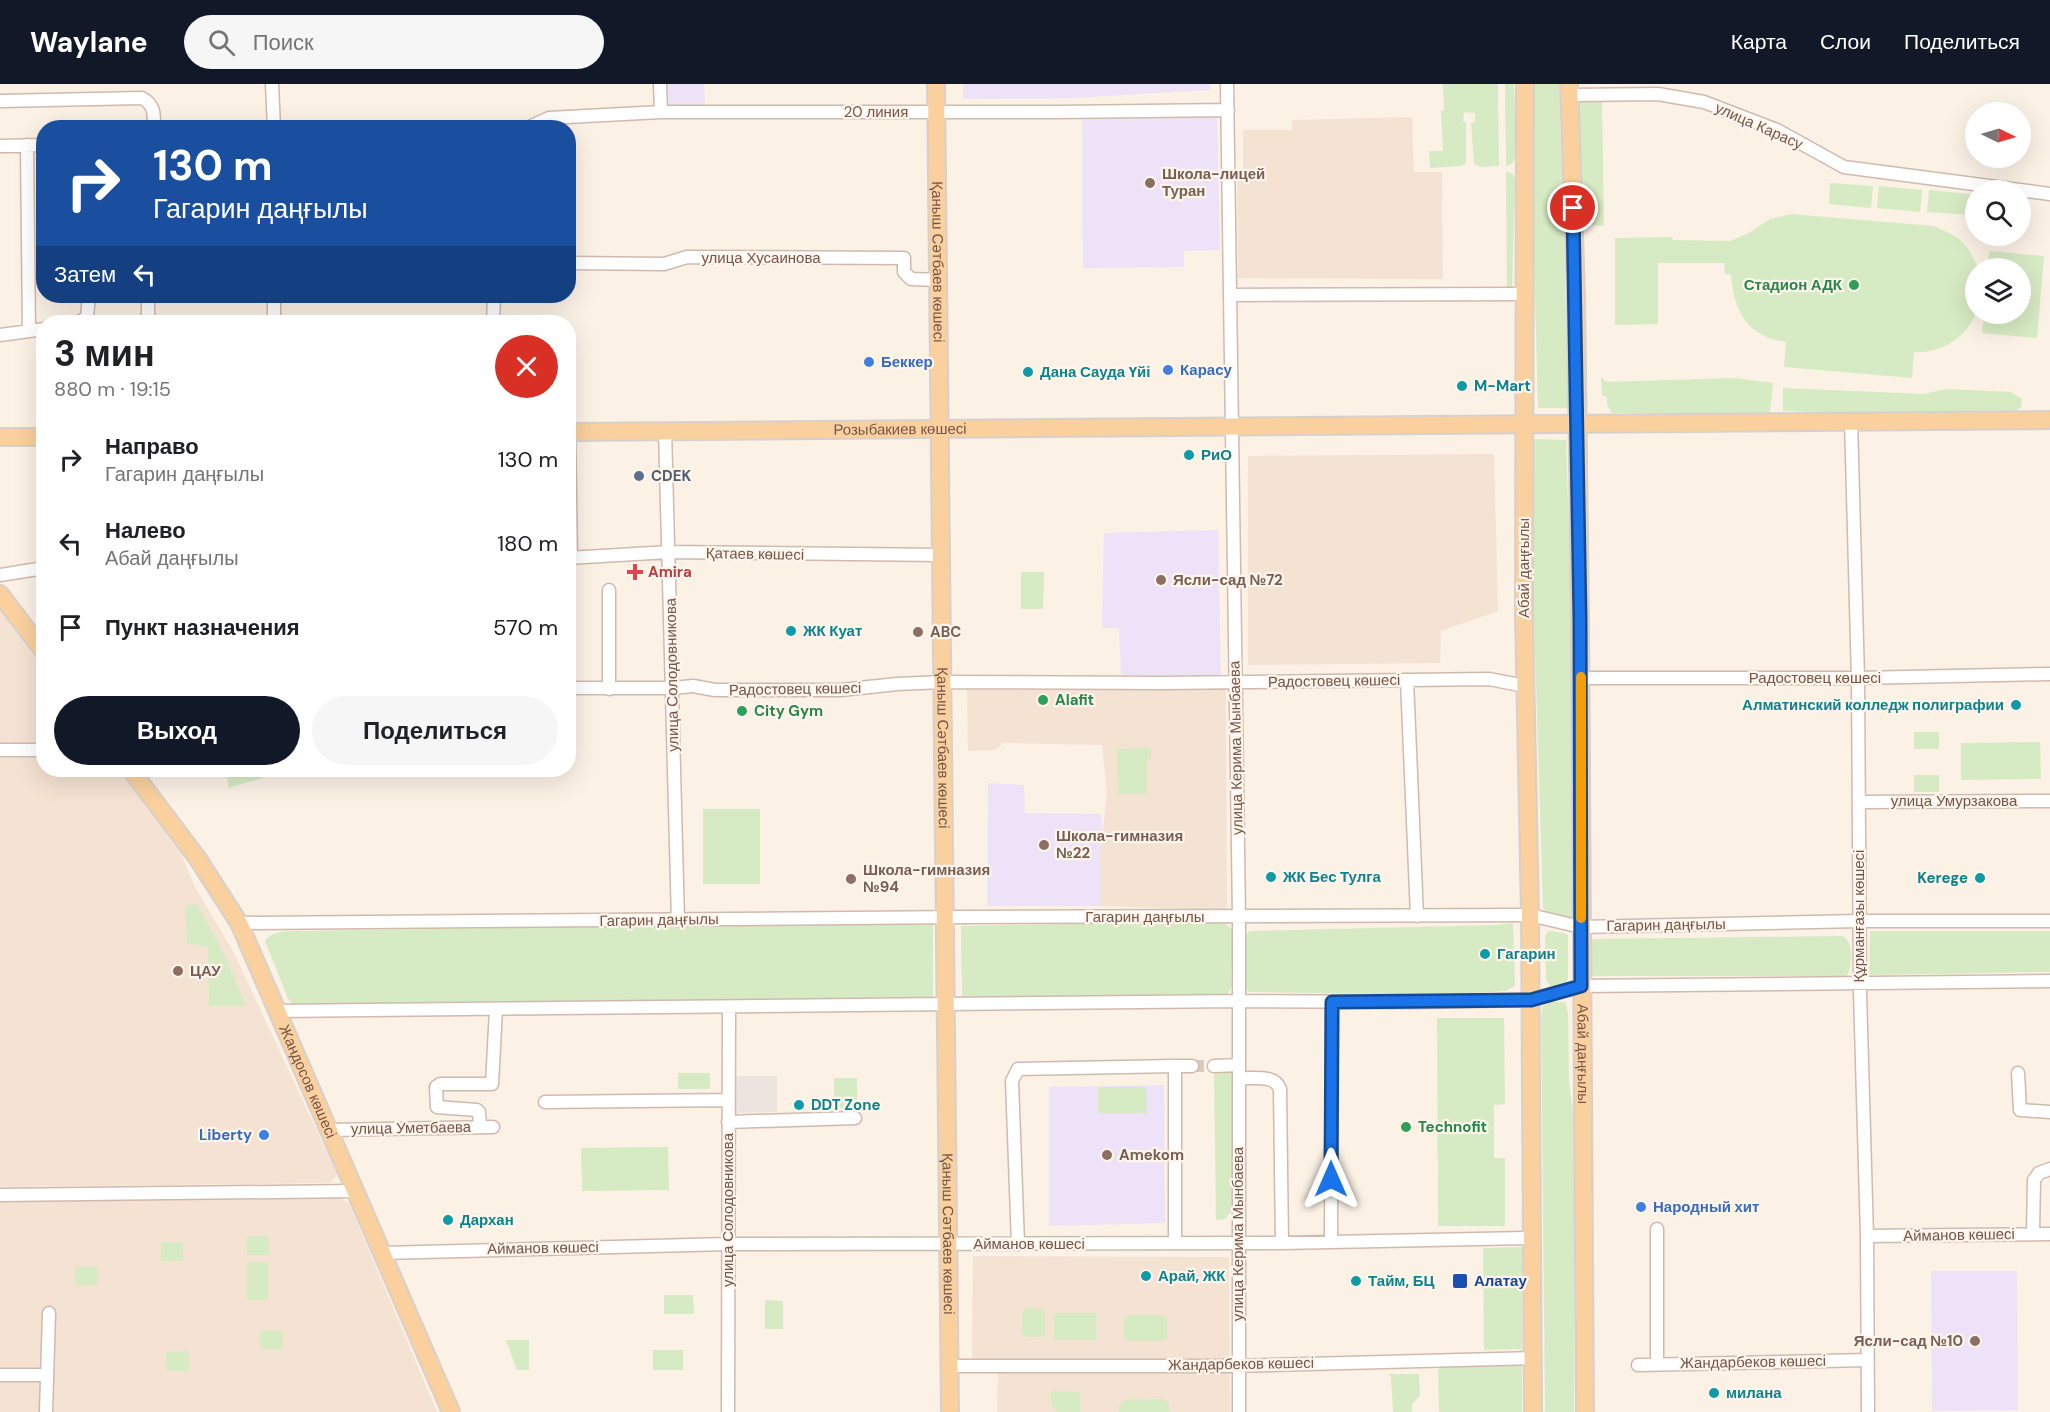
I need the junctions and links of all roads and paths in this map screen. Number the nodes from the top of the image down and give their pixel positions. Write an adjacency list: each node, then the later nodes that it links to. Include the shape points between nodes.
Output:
1 (272, 84): 12 (street)
2 (660, 84): 9 (street)
3 (936, 84): 10 (main road, Қаныш Сәтбаев көшесі)
4 (1227, 84): 8 (street, улица Керима Мынбаева)
5 (1525, 84): 20 (main road, Абай даңғылы)
6 (1570, 90): 17 (street, улица Карасу, via 1658,94 1704,102 1777,130 1844,168); 27 (main road, Абай даңғылы)
7 (0, 101): 11 (street, via 142,98 150,102)
8 (1228, 110): 10 (street, 20 линия); 21 (street, улица Керима Мынбаева)
9 (661, 111): 10 (street, 20 линия); 13 (street, 20 линия)
10 (937, 112): 19 (main road, Қаныш Сәтбаев көшесі)
11 (154, 120)
12 (274, 120)
13 (545, 120)
14 (36, 145): 16 (street)
15 (0, 146): 16 (street)
16 (27, 146): 23 (street)
17 (2050, 194)
18 (576, 263): 19 (street, улица Хусаинова, via 664,264 687,257 904,258 904,272 911,279)
19 (938, 280): 31 (main road, Қаныш Сәтбаев көшесі)
20 (1524, 294): 21 (street); 28 (main road, Абай даңғылы)
21 (1231, 295): 29 (street, улица Керима Мынбаева)
22 (36, 330): 23 (street)
23 (29, 331): 24 (street)
24 (0, 335)
25 (1851, 420): 26 (main road); 27 (main road); 45 (street, Құрманғазы көшесі)
26 (2050, 420)
27 (1577, 422): 28 (main road); 44 (main road, Абай даңғылы)
28 (1524, 424): 29 (main road, Розыбакиев көшесі); 49 (main road, Абай даңғылы)
29 (1232, 426): 31 (main road, Розыбакиев көшесі); 48 (street, улица Керима Мынбаева)
30 (665, 430): 31 (main road, Розыбакиев көшесі); 32 (main road, Розыбакиев көшесі); 35 (street, улица Солодовникова)
31 (940, 430): 36 (main road, Қаныш Сәтбаев көшесі)
32 (576, 432)
33 (0, 437): 34 (main road)
34 (36, 437)
35 (669, 552): 36 (street, Қатаев көшесі); 37 (street, Қатаев көшесі); 51 (street, улица Солодовникова)
36 (942, 555): 47 (main road, Қаныш Сәтбаев көшесі)
37 (576, 558)
38 (36, 569): 39 (street)
39 (0, 575)
40 (609, 590): 52 (street)
41 (0, 594): 42 (main road)
42 (36, 641)
43 (2050, 674): 45 (street, Радостовец көшесі)
44 (1581, 678): 45 (street, Радостовец көшесі); 66 (main road, Абай даңғылы)
45 (1858, 678): 57 (street, Құрманғазы көшесі)
46 (1407, 680): 48 (street, Радостовец көшесі); 49 (street, Радостовец көшесі, via 1489,679); 59 (street)
47 (943, 682): 48 (street, Радостовец көшесі); 51 (street, Радостовец көшесі, via 841,690); 60 (main road, Қаныш Сәтбаев көшесі)
48 (1234, 683): 61 (street, улица Керима Мынбаева)
49 (1525, 686): 58 (main road, Абай даңғылы)
50 (576, 688): 52 (street, Радостовец көшесі)
51 (673, 688): 52 (street, Радостовец көшесі); 62 (street, улица Солодовникова)
52 (609, 689)
53 (0, 750): 54 (street)
54 (36, 750)
55 (136, 777): 65 (main road, Жандосов көшесі, via 198,859)
56 (2050, 801): 57 (street, улица Умурзакова)
57 (1859, 802): 63 (street, Құрманғазы көшесі)
58 (1530, 915): 59 (street, Гагарин даңғылы); 66 (street, Гагарин даңғылы); 70 (main road, Абай даңғылы)
59 (1417, 916): 61 (street, Гагарин даңғылы)
60 (946, 917): 61 (street, Гагарин даңғылы); 62 (street, Гагарин даңғылы); 73 (main road, Қаныш Сәтбаев көшесі)
61 (1239, 917): 71 (street, улица Керима Мынбаева)
62 (678, 920): 65 (street, Гагарин даңғылы)
63 (1859, 921): 64 (street, Гагарин даңғылы); 66 (street, Гагарин даңғылы); 68 (street, Құрманғазы көшесі)
64 (2050, 921)
65 (239, 923): 76 (main road, Жандосов көшесі)
66 (1581, 927): 69 (main road, Абай даңғылы)
67 (2050, 981): 68 (street)
68 (1860, 983): 69 (street); 95 (street, Құрманғазы көшесі)
69 (1581, 986): 70 (street); 120 (main road, Абай даңғылы)
70 (1531, 1000): 72 (street); 96 (main road, Абай даңғылы)
71 (1239, 1001): 72 (street); 73 (street); 77 (street, улица Керима Мынбаева)
72 (1332, 1002): 97 (street)
73 (946, 1005): 74 (street); 103 (main road, Қаныш Сәтбаев көшесі)
74 (729, 1007): 75 (street); 83 (street, улица Солодовникова)
75 (496, 1009): 76 (street); 88 (street, улица Уметбаева, via 492,1084 436,1087 437,1107 477,1110 486,1127)
76 (277, 1011): 88 (main road, Жандосов көшесі)
77 (1239, 1065): 80 (street); 82 (street, улица Керима Мынбаева)
78 (1175, 1066): 79 (street); 98 (street); 102 (street, via 1018,1069 1011,1081)
79 (1192, 1066)
80 (1214, 1066)
81 (2018, 1073): 85 (street, via 2020,1110)
82 (1239, 1078): 99 (street, улица Керима Мынбаева); 100 (street, via 1273,1079 1280,1089)
83 (728, 1100): 84 (street); 87 (street, улица Солодовникова)
84 (545, 1102)
85 (2050, 1112)
86 (855, 1118): 87 (street)
87 (728, 1122): 101 (street, улица Солодовникова)
88 (329, 1130): 90 (main road, Жандосов көшесі)
89 (2050, 1169): 93 (street, via 2034,1180)
90 (356, 1191): 91 (street); 104 (main road, Жандосов көшесі)
91 (0, 1195)
92 (1657, 1229): 108 (street)
93 (2033, 1234): 94 (street, Айманов көшесі); 95 (street, Айманов көшесі)
94 (2050, 1234)
95 (1867, 1236): 107 (street, Құрманғазы көшесі)
96 (1532, 1238): 97 (street, Айманов көшесі); 106 (main road, Абай даңғылы)
97 (1331, 1242): 100 (street, Айманов көшесі)
98 (1175, 1243): 99 (street, Айманов көшесі); 102 (street, Айманов көшесі)
99 (1238, 1243): 100 (street, Айманов көшесі); 111 (street, улица Керима Мынбаева)
100 (1282, 1243)
101 (728, 1244): 103 (street, Айманов көшесі); 104 (street, Айманов көшесі); 116 (street, улица Солодовникова)
102 (1018, 1244): 103 (street, Айманов көшесі)
103 (949, 1245): 110 (main road, Қаныш Сәтбаев көшесі)
104 (383, 1253): 115 (main road, Жандосов көшесі)
105 (49, 1313): 113 (street)
106 (1533, 1358): 111 (street, Жандарбеков көшесі); 119 (main road, Абай даңғылы)
107 (1868, 1360): 108 (street, Жандарбеков көшесі); 121 (street, Құрманғазы көшесі)
108 (1657, 1364): 109 (street, Жандарбеков көшесі)
109 (1638, 1365)
110 (950, 1366): 111 (street, Жандарбеков көшесі); 117 (main road, Қаныш Сәтбаев көшесі)
111 (1238, 1366): 118 (street, улица Керима Мынбаева)
112 (0, 1375): 113 (street)
113 (47, 1375): 114 (street)
114 (46, 1412)
115 (451, 1412)
116 (728, 1412)
117 (950, 1412)
118 (1239, 1412)
119 (1533, 1412)
120 (1585, 1412)
121 (1868, 1412)

